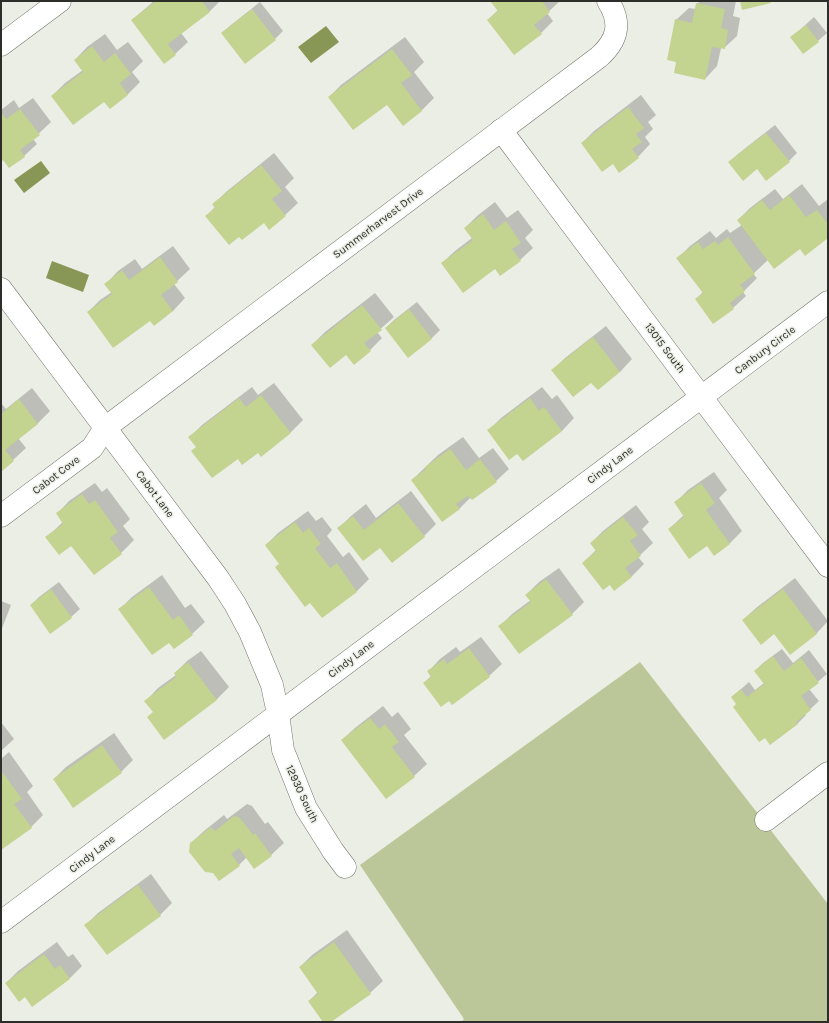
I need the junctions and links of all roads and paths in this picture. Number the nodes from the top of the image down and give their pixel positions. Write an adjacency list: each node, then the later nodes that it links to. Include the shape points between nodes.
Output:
1 (60, 1): 3 (street)
2 (608, 1): 4 (street, Summerharvest Drive, via 613,9 617,28 615,37 605,52)
3 (1, 45)
4 (501, 130): 7 (street, 13015 South); 8 (street, Summerharvest Drive)
5 (1, 289): 8 (street, Cabot Lane)
6 (828, 302): 7 (street, Canbury Circle)
7 (701, 397): 10 (street, 13015 South); 11 (street, Cindy Lane)
8 (105, 428): 9 (street, Cabot Cove, via 92,448); 11 (street, Cabot Lane, via 235,604 250,632 272,686)
9 (1, 516)
10 (828, 566)
11 (278, 714): 14 (street, 12930 South, via 283,750 306,808); 15 (street, Cindy Lane)
12 (828, 773): 13 (street)
13 (766, 820)
14 (345, 867)
15 (1, 922)

